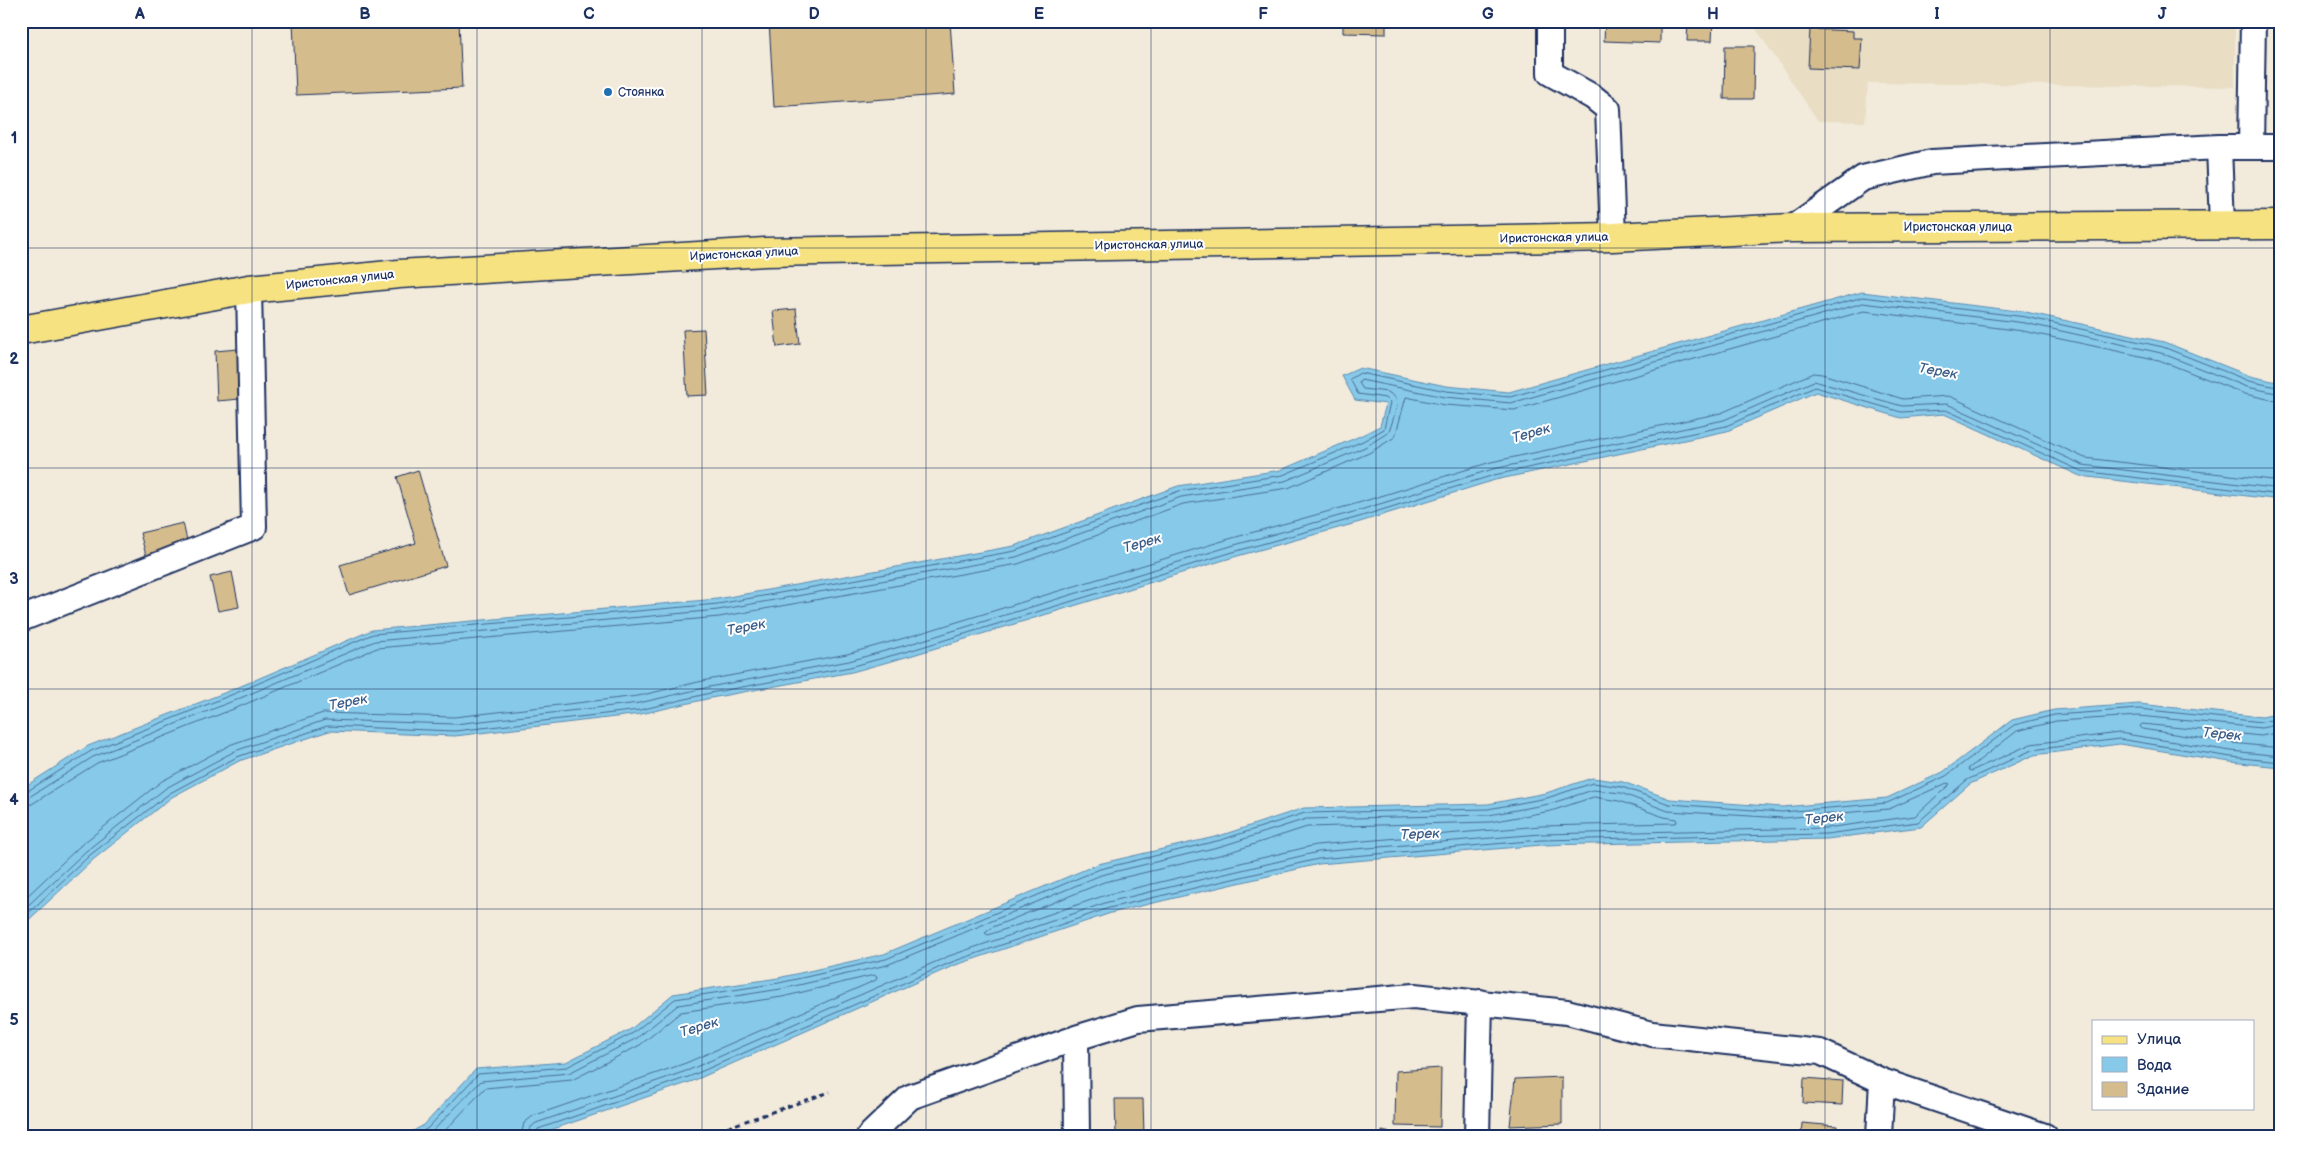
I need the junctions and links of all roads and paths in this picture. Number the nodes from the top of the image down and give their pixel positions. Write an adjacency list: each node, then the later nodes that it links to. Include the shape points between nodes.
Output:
1 (1550, 21): 9 (street, via 1550,73 1593,97 1608,110)
2 (2254, 21): 3 (street)
3 (2251, 147): 4 (street); 5 (street)
4 (2281, 147)
5 (2219, 148): 6 (street); 8 (street, via 1932,162 1863,178)
6 (2222, 225): 7 (main road, Иристонская улица); 8 (main road, Иристонская улица)
7 (2281, 225)
8 (1792, 228): 9 (main road, Иристонская улица)
9 (1613, 237): 10 (main road, Иристонская улица, via 765,252 399,274)
10 (249, 289): 11 (main road, Иристонская улица); 12 (street, via 254,527)
11 (21, 330)
12 (21, 620)
13 (1480, 1002): 14 (street, via 1414,996 1138,1019); 15 (street, via 1567,1012 1652,1034 1820,1052); 20 (street)
14 (1076, 1038): 18 (street, via 910,1097); 19 (street)
15 (1882, 1081): 21 (street); 22 (street)
16 (830, 1092): 17 (path)
17 (702, 1136)
18 (869, 1136)
19 (1077, 1136)
20 (1477, 1136)
21 (1879, 1136)
22 (2044, 1136)

